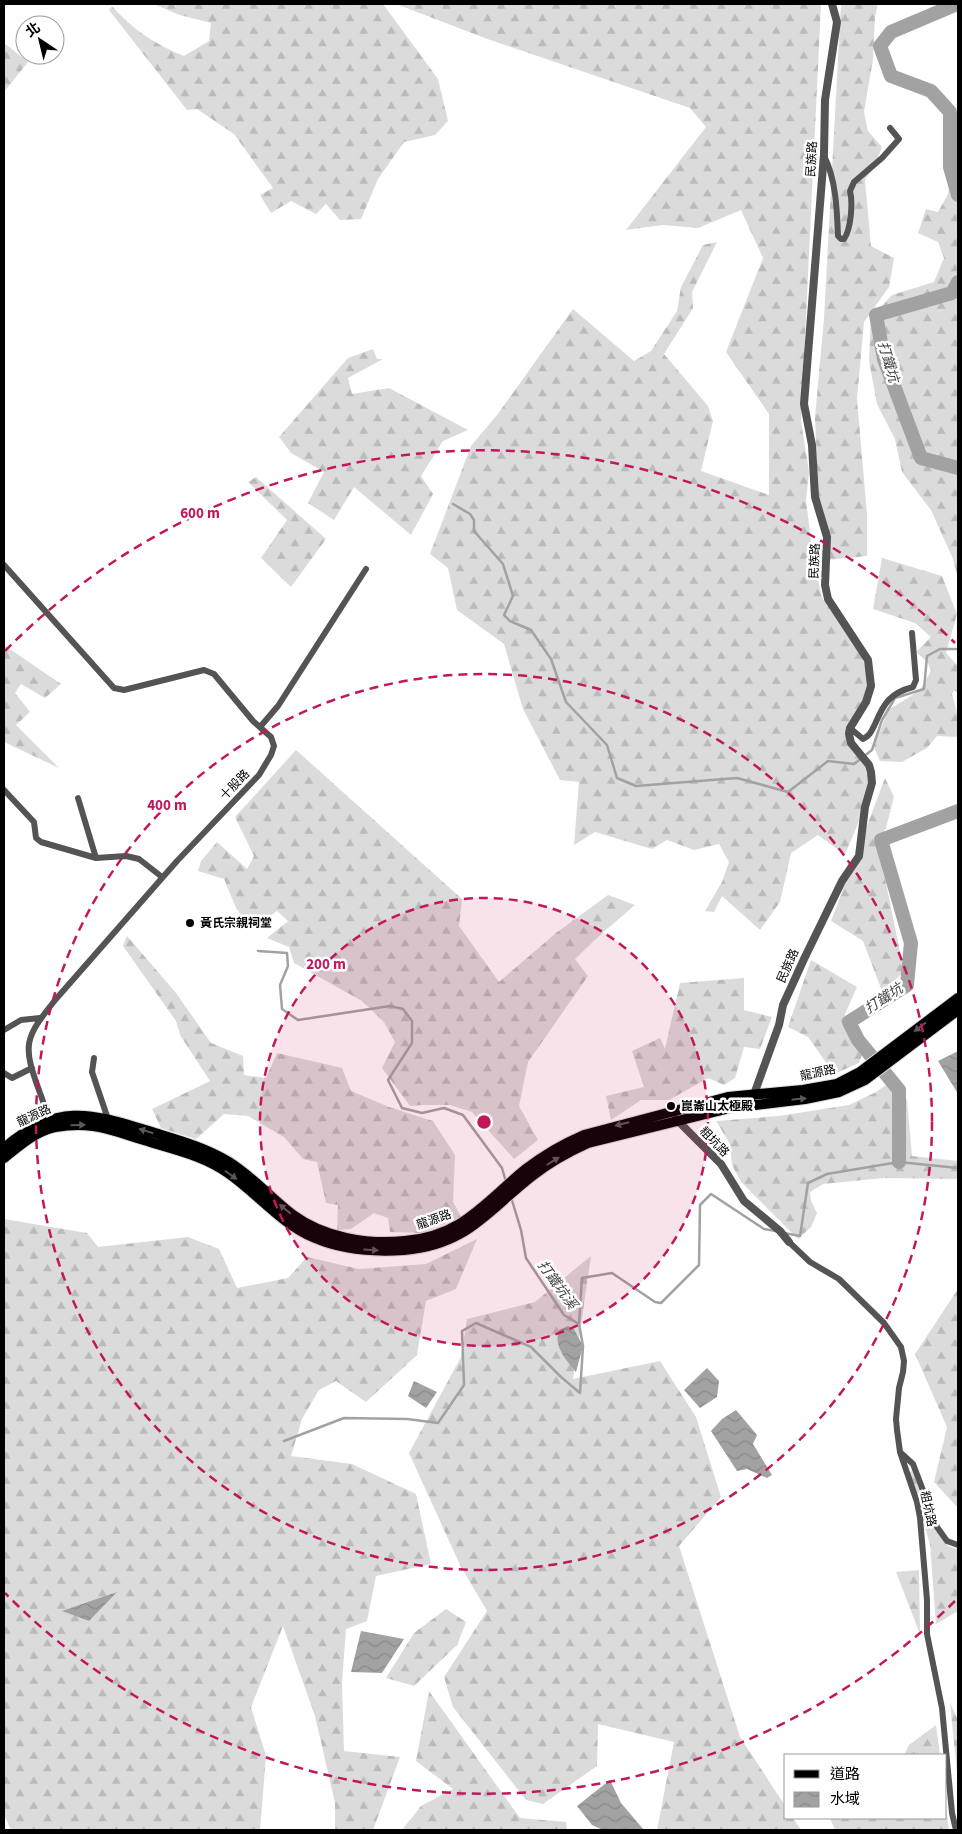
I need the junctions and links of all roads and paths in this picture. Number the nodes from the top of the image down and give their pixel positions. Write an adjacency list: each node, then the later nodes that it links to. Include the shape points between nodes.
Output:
1 (832, 4): 3 (street, 民族路, via 837,22 825,100)
2 (890, 128): 3 (street, via 900,139 854,182 850,191 853,201 848,233 842,240 838,236 830,168)
3 (824, 154): 8 (street, 民族路, via 804,404 812,445 815,497 827,537 825,585 828,599 868,660 871,686 866,702)
4 (4, 565): 7 (street, 十股路, via 114,688 124,690 204,670 214,674)
5 (366, 570): 7 (street, via 278,706)
6 (912, 634): 8 (street, via 916,680 913,687 892,696 882,708 869,737 863,739)
7 (260, 727): 12 (street, 十股路, via 271,737 274,746 259,775)
8 (850, 728): 22 (street, 民族路, via 851,743 866,762 872,783 864,807 859,856 842,881 783,1005)
9 (4, 790): 11 (street, via 34,822 36,838 41,842)
10 (78, 798): 11 (street)
11 (96, 858): 12 (street, via 126,856 139,859)
12 (162, 878): 15 (street, 十股路)
13 (958, 998): 18 (main road, one-way to 18)
14 (958, 1010): 18 (main road)
15 (40, 1018): 16 (street, via 21,1020); 20 (street, 十股路, via 28,1044)
16 (4, 1030)
17 (94, 1058): 25 (street, via 92,1072)
18 (885, 1060): 19 (main road)
19 (875, 1067): 22 (main road, 龍源路, via 836,1084); 23 (main road, one-way to 19, via 840,1092 865,1080)
20 (32, 1068): 21 (street, via 12,1078); 27 (street, 十股路)
21 (4, 1073)
22 (754, 1094): 23 (street, 民族路); 24 (main road, 龍源路)
23 (751, 1105): 26 (main road)
24 (669, 1112): 26 (street, 粗坑路); 30 (main road, 龍源路, one-way to 30, via 606,1128 564,1144 543,1156)
25 (108, 1119): 27 (main road, 龍源路, via 78,1115); 30 (main road, 龍源路, one-way to 25, via 466,1221 427,1238 386,1242 349,1238 304,1223 244,1172 217,1155)
26 (677, 1121): 30 (main road, one-way to 26, via 575,1148); 31 (street, 粗坑路, via 721,1164 744,1201)
27 (51, 1124): 28 (main road, 龍源路, via 26,1131); 29 (main road); 30 (main road, one-way to 30, via 107,1128 198,1157 238,1180 300,1230 314,1238 347,1247 406,1250 430,1246 471,1229)
28 (4, 1148)
29 (4, 1158)
30 (508, 1191)
31 (789, 1242): 32 (street, 粗坑路, via 810,1262 839,1279 884,1323 901,1347 904,1372 896,1419)
32 (900, 1452): 33 (street, via 913,1464 937,1527 947,1541); 34 (street, 粗坑路, via 920,1518 927,1634 942,1708)
33 (958, 1545)
34 (946, 1754)
35 (947, 1760): 36 (street, 粗坑路)
36 (956, 1830)

